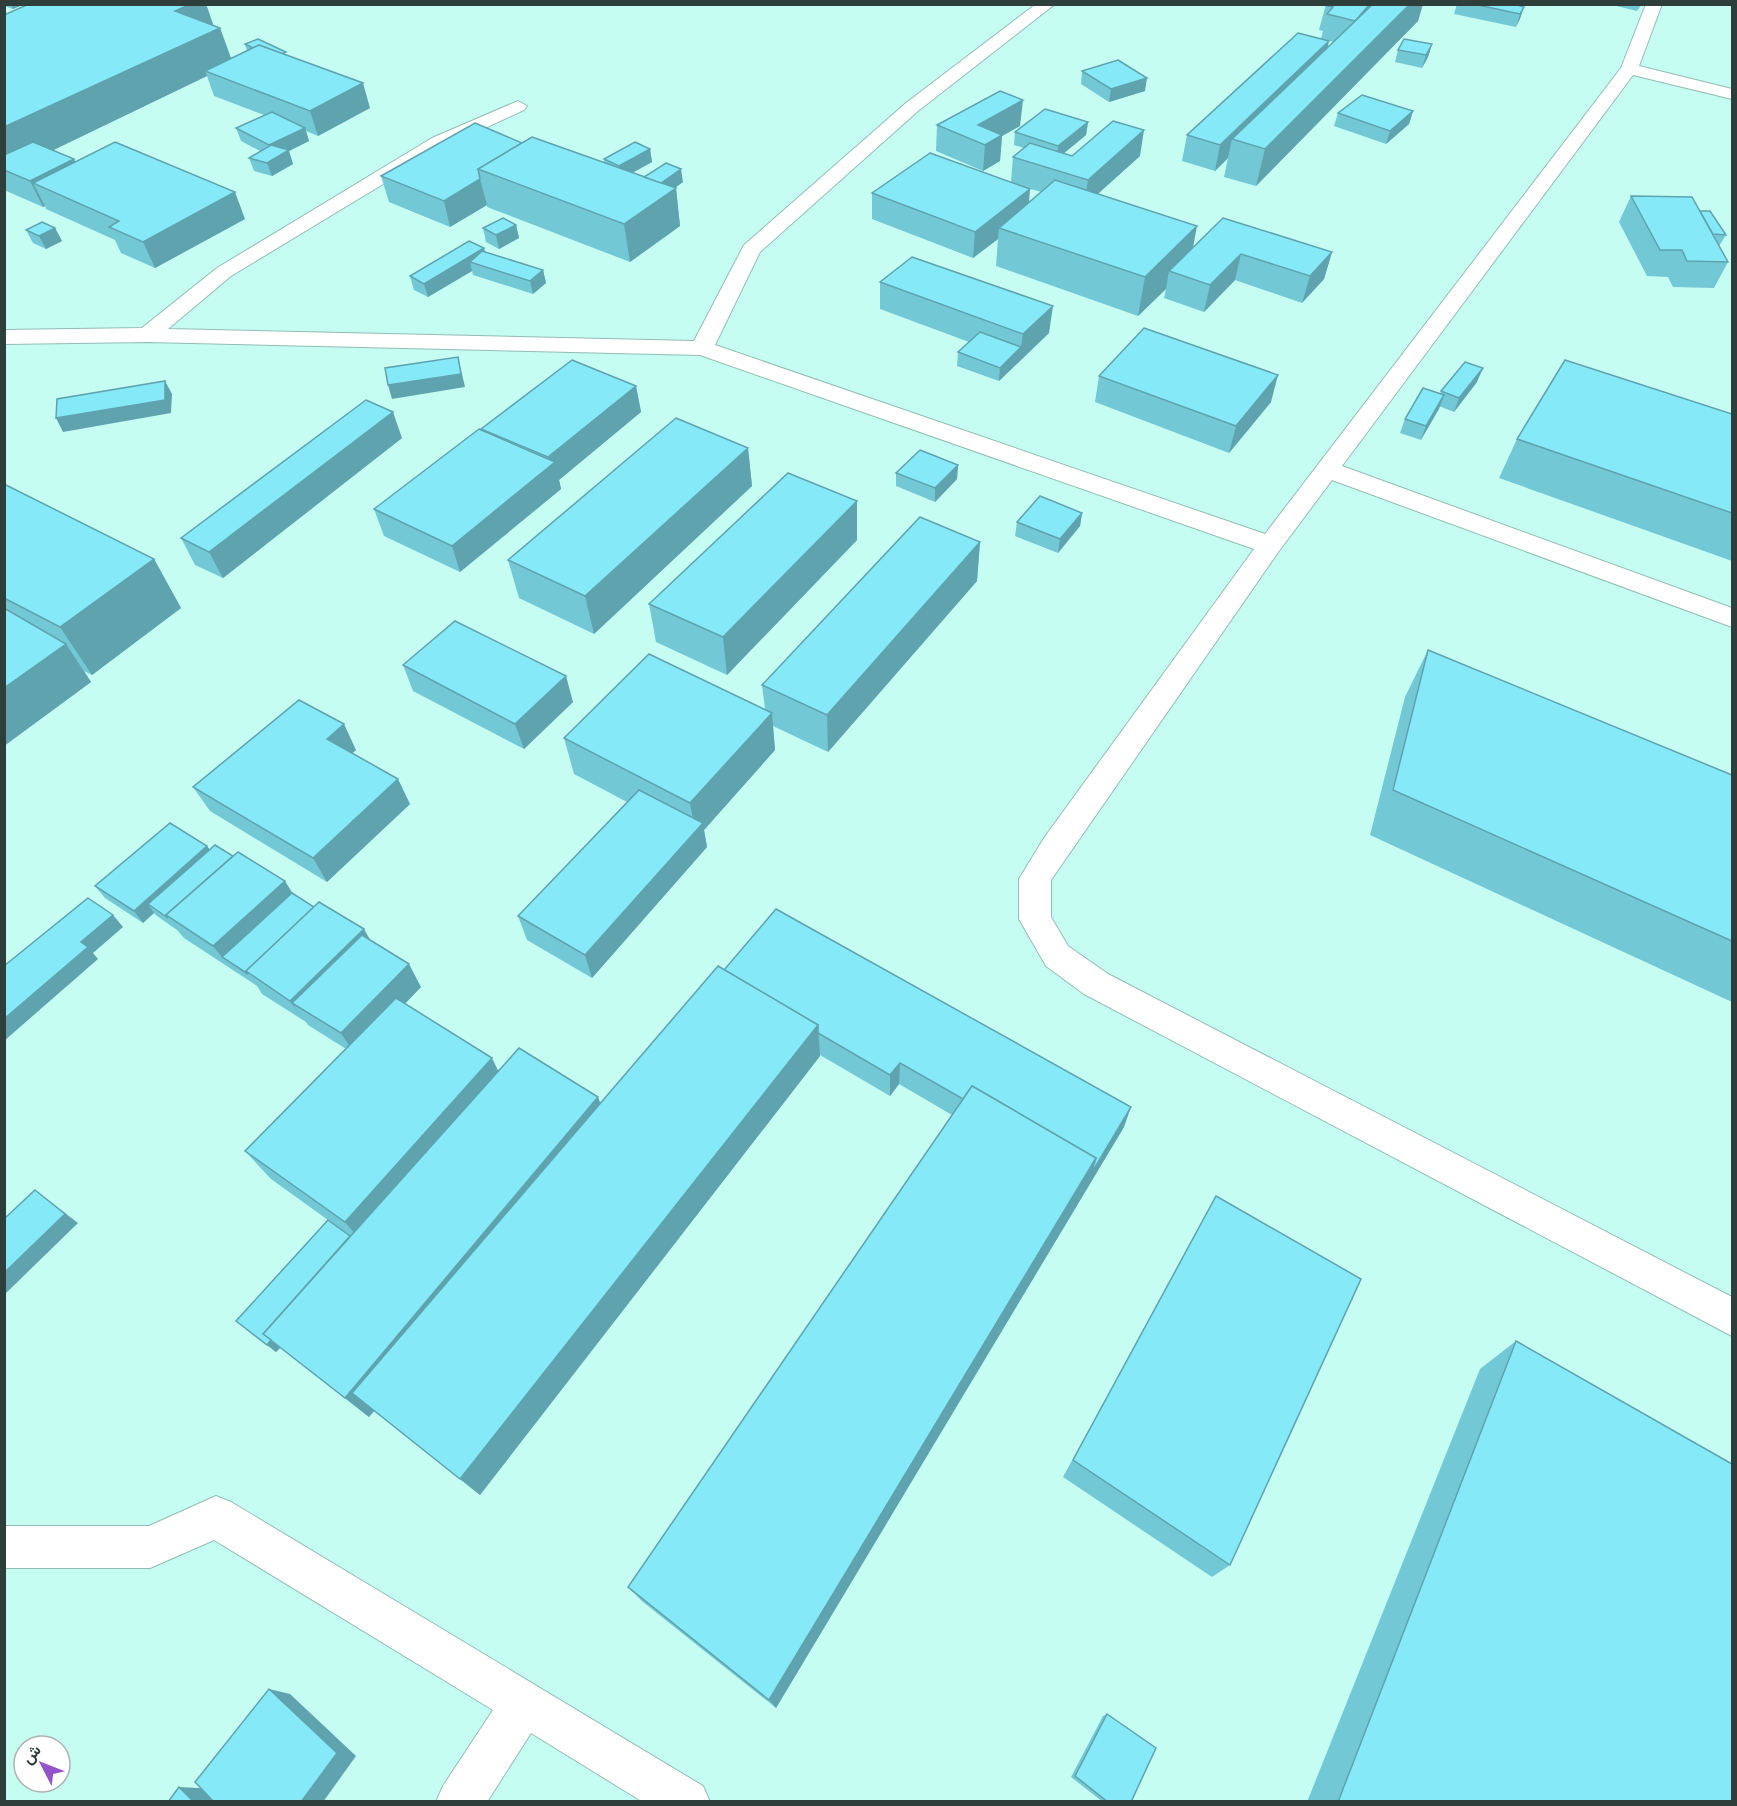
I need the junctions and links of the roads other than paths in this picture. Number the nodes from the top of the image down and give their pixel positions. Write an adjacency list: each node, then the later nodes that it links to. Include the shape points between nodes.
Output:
1 (1047, 4): 8 (lane, via 912,107 751,249)
2 (1654, 4): 3 (lane)
3 (1629, 69): 4 (lane); 9 (lane)
4 (1732, 94)
5 (518, 106): 6 (lane, via 439,142 234,266)
6 (147, 335): 7 (lane); 8 (lane)
7 (4, 337)
8 (702, 348): 10 (lane)
9 (1327, 470): 10 (lane); 11 (lane)
10 (1270, 545): 12 (lane, via 1035,879 1035,919 1057,956 1096,984)
11 (1732, 618)
12 (1732, 1317)
13 (4, 1547): 14 (lane, via 150,1546 216,1517)
14 (525, 1703): 15 (lane); 16 (lane)
15 (459, 1802)
16 (687, 1802)

